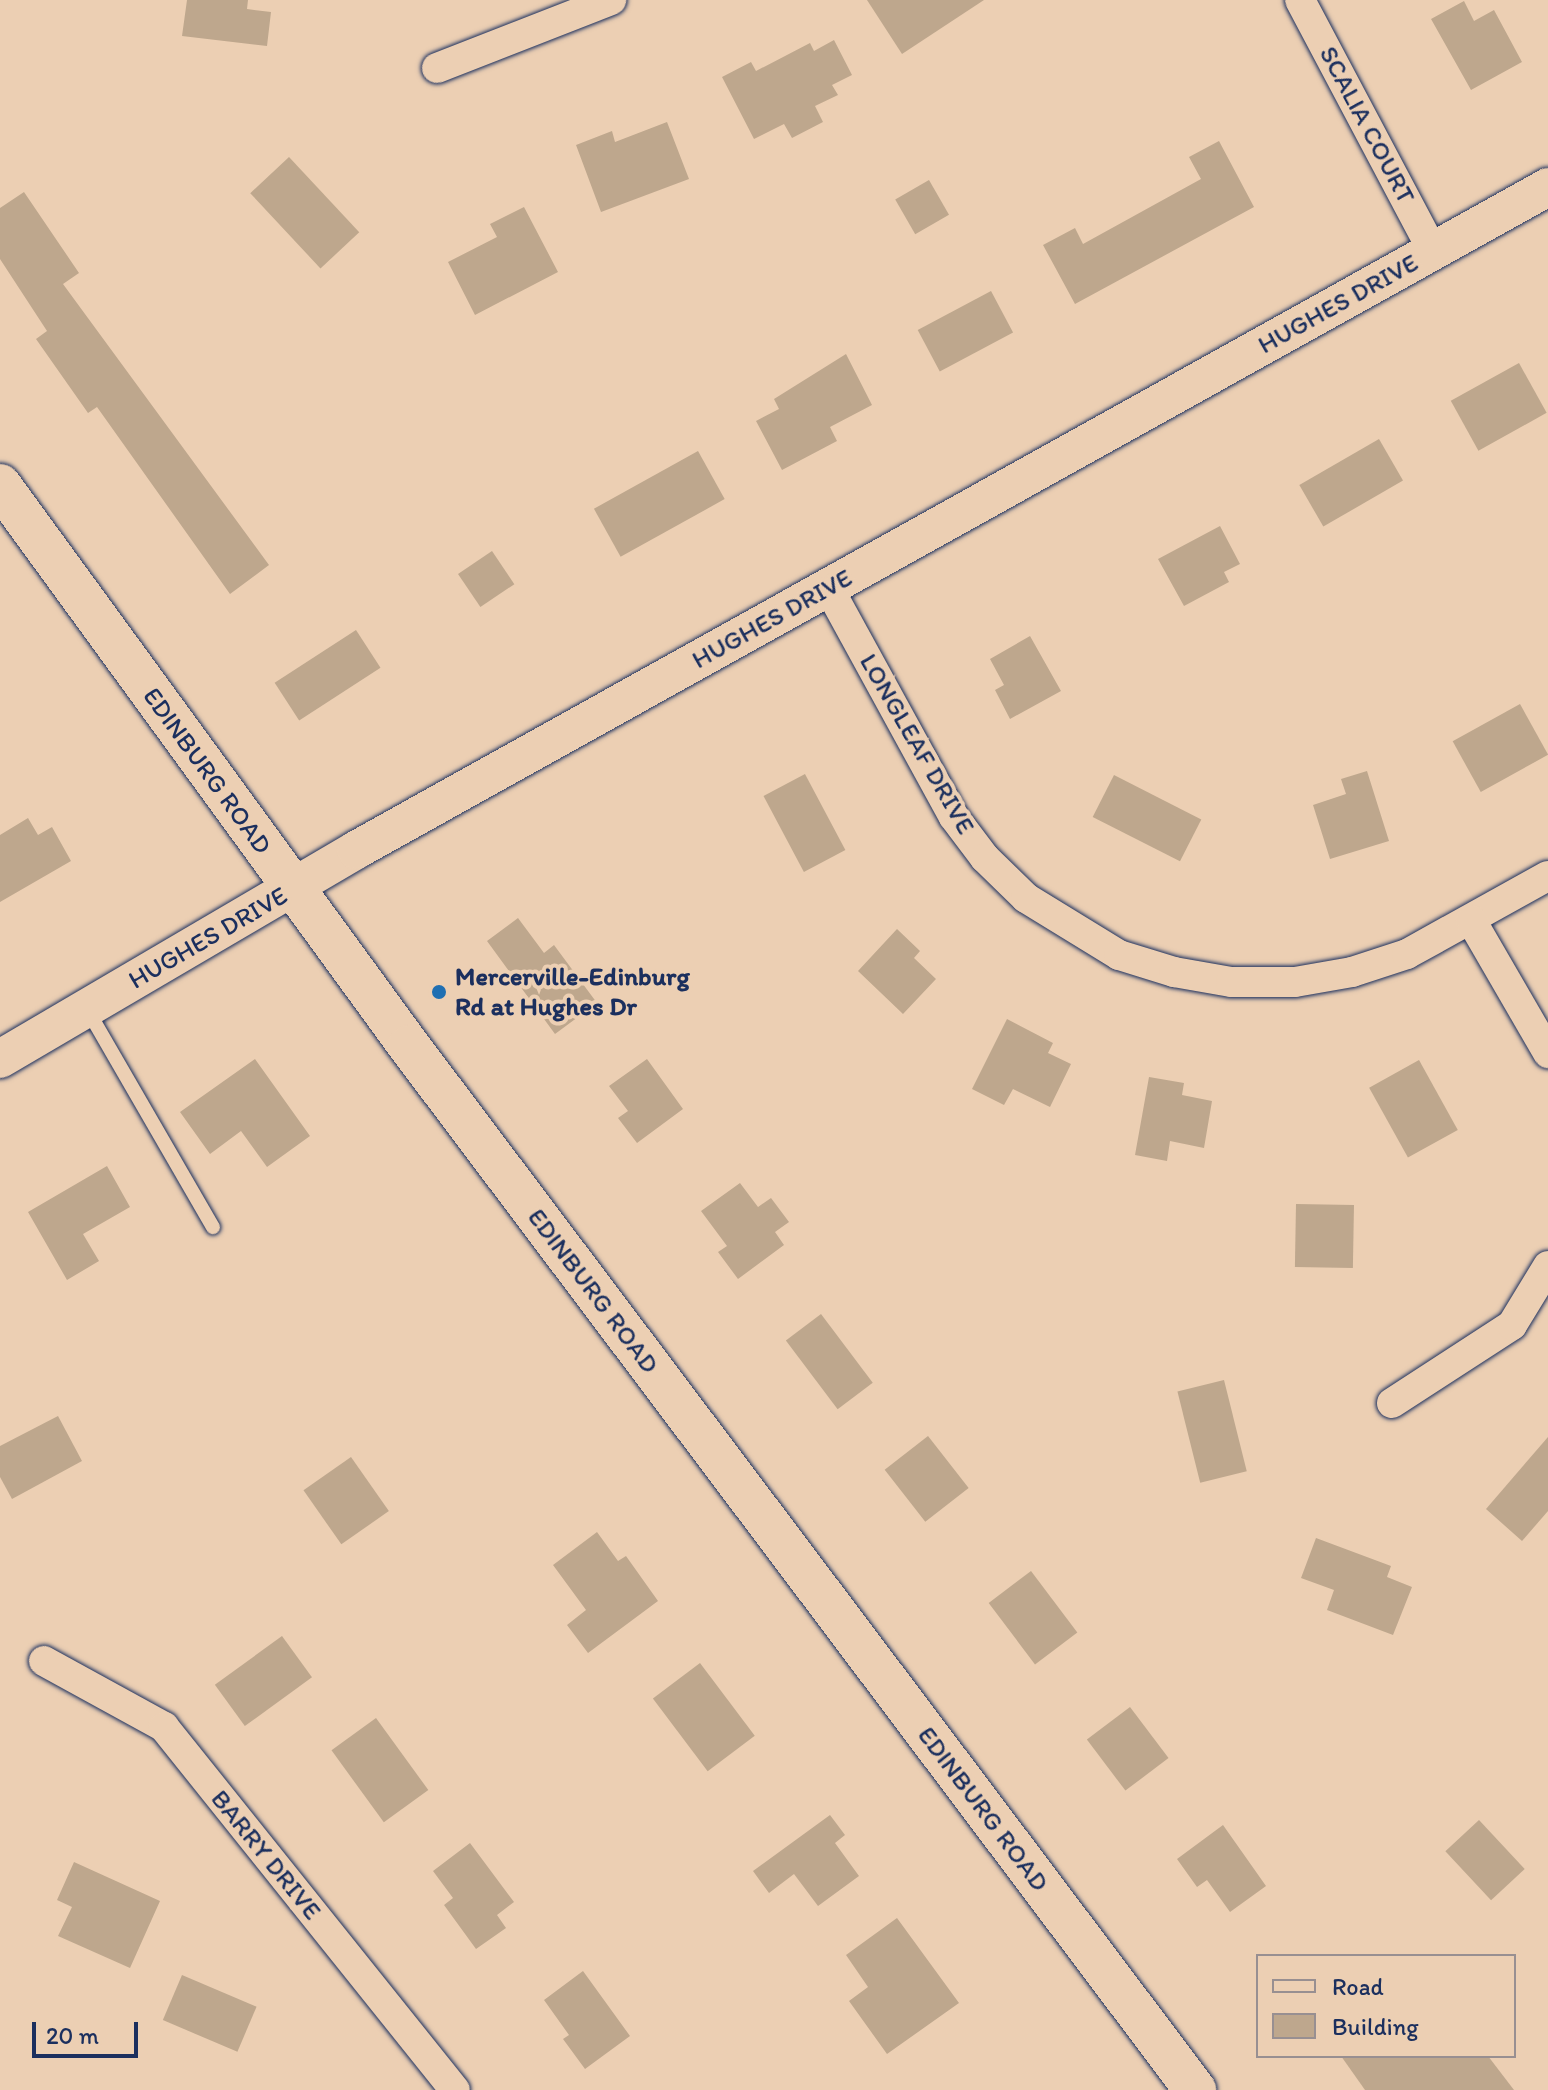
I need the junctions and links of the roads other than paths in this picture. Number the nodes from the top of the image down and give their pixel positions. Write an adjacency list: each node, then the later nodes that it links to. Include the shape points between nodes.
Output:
1 (611, 0): 3 (street)
2 (1300, 0): 5 (street, SCALIA COURT)
3 (437, 68)
4 (1548, 187): 5 (street, HUGHES DRIVE)
5 (1433, 251): 7 (street, HUGHES DRIVE)
6 (0, 485): 9 (main road, EDINBURG ROAD)
7 (828, 587): 9 (street, HUGHES DRIVE); 10 (street, LONGLEAF DRIVE, via 954,817 977,848 1026,898 1094,941 1174,972 1231,982 1295,982 1352,972 1407,954)
8 (1548, 876): 10 (street, LONGLEAF DRIVE)
9 (293, 889): 11 (street, HUGHES DRIVE); 19 (main road, EDINBURG ROAD)
10 (1471, 920): 12 (street)
11 (87, 1009): 13 (street, HUGHES DRIVE); 14 (lane)
12 (1548, 1053)
13 (0, 1059)
14 (213, 1227)
15 (1548, 1266): 16 (street, via 1512,1325)
16 (1392, 1403)
17 (44, 1661): 18 (street, BARRY DRIVE, via 164,1727)
18 (455, 2090)
19 (1195, 2090)

